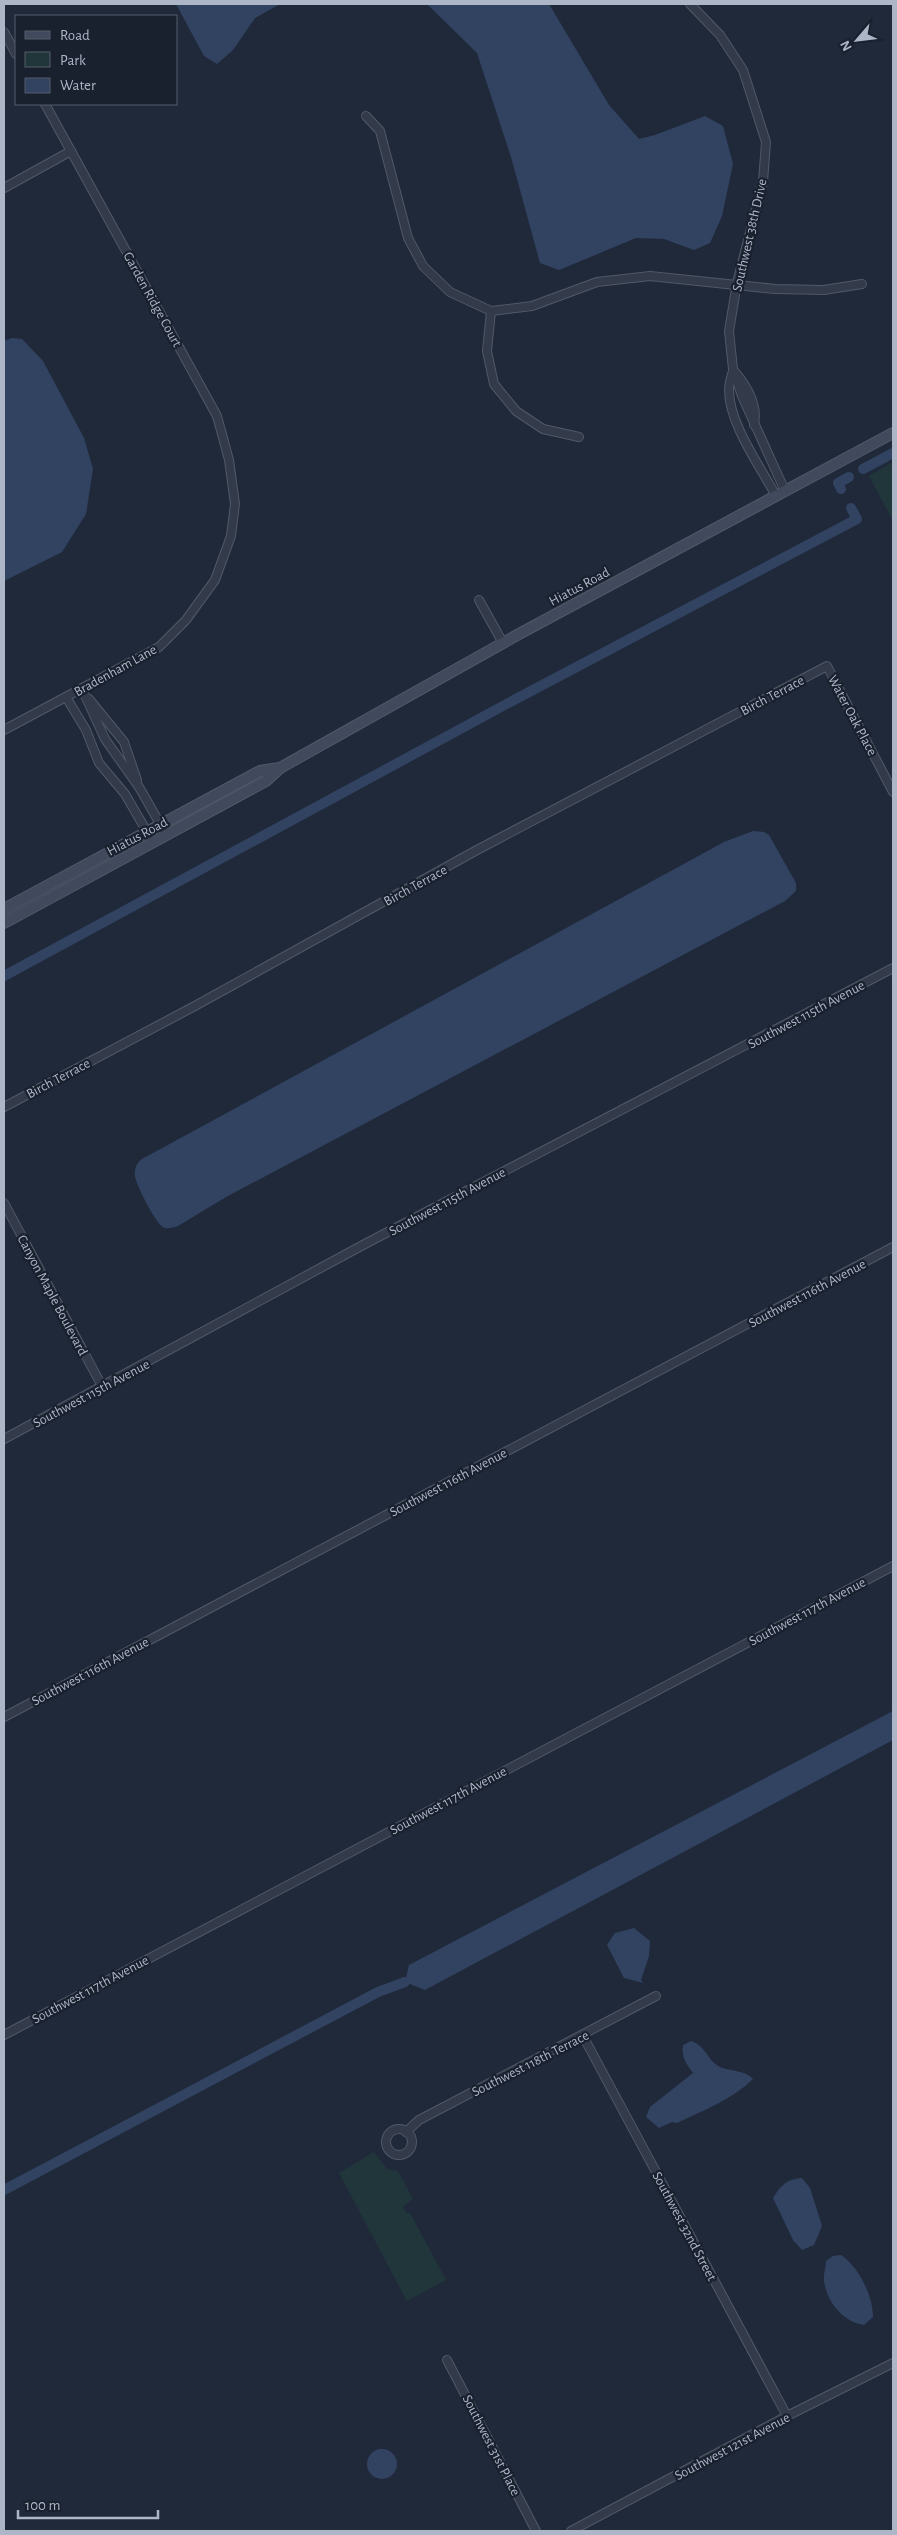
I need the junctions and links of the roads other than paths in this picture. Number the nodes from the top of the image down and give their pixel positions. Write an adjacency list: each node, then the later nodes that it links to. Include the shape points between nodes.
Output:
1 (690, 4): 8 (street, Southwest 38th Drive, via 720,35 743,70 766,142 763,182)
2 (4, 32): 3 (street)
3 (15, 52)
4 (45, 105): 6 (street, Garden Ridge Court)
5 (366, 116): 10 (street, via 380,131 408,238 423,266 450,292)
6 (72, 151): 7 (street); 15 (street, Garden Ridge Court, via 217,416 230,460)
7 (4, 188)
8 (738, 283): 9 (street, via 775,289 824,290); 10 (street, via 650,276 597,282 532,306); 11 (street, Southwest 38th Drive, via 729,331)
9 (862, 284)
10 (492, 311): 13 (street, via 487,351 494,384 516,411 542,429)
11 (733, 369): 14 (street, Southwest 38th Drive); 14 (street, Southwest 38th Drive, via 728,389 732,410 743,436)
12 (893, 433): 14 (street, Hiatus Road)
13 (579, 437)
14 (781, 493): 17 (street, Hiatus Road)
15 (235, 504): 19 (street, Bradenham Lane, via 231,536 215,580 186,620 159,647)
16 (479, 600): 17 (street)
17 (503, 643): 25 (street, Hiatus Road)
18 (827, 666): 27 (street, Water Oak Place); 35 (street, Birch Terrace, via 477,850)
19 (82, 689): 20 (street, Bradenham Lane); 22 (street); 23 (street)
20 (66, 697): 21 (street, Bradenham Lane); 24 (street)
21 (4, 730)
22 (118, 734): 23 (street); 26 (street, via 132,761)
23 (107, 743): 24 (street); 26 (street)
24 (94, 750): 29 (street, via 102,768 125,794)
25 (280, 768): 28 (street, Hiatus Road, via 260,772); 30 (street, Hiatus Road, via 266,781)
26 (139, 787): 28 (street)
27 (893, 792)
28 (161, 825): 29 (street, Hiatus Road); 30 (street)
29 (147, 833): 31 (street); 32 (street, Hiatus Road)
30 (167, 835): 31 (street, Hiatus Road)
31 (153, 843): 33 (street, Hiatus Road)
32 (4, 909)
33 (4, 923)
34 (893, 968): 38 (street, Southwest 115th Avenue, via 363,1245)
35 (4, 1107)
36 (4, 1203): 38 (street, Canyon Maple Boulevard)
37 (893, 1247): 41 (street, Southwest 116th Avenue)
38 (103, 1388): 39 (street, Southwest 115th Avenue)
39 (4, 1439)
40 (893, 1566): 43 (street, Southwest 117th Avenue)
41 (4, 1717)
42 (656, 1996): 44 (street, Southwest 118th Terrace)
43 (4, 2034)
44 (583, 2036): 45 (street, Southwest 118th Terrace, via 419,2120); 48 (street, Southwest 32nd Street)
45 (406, 2132)
46 (448, 2360): 49 (street, Southwest 31st Place)
47 (893, 2363): 48 (street, Southwest 121st Avenue)
48 (788, 2416): 50 (street, Southwest 121st Avenue)
49 (536, 2531)
50 (571, 2531)

